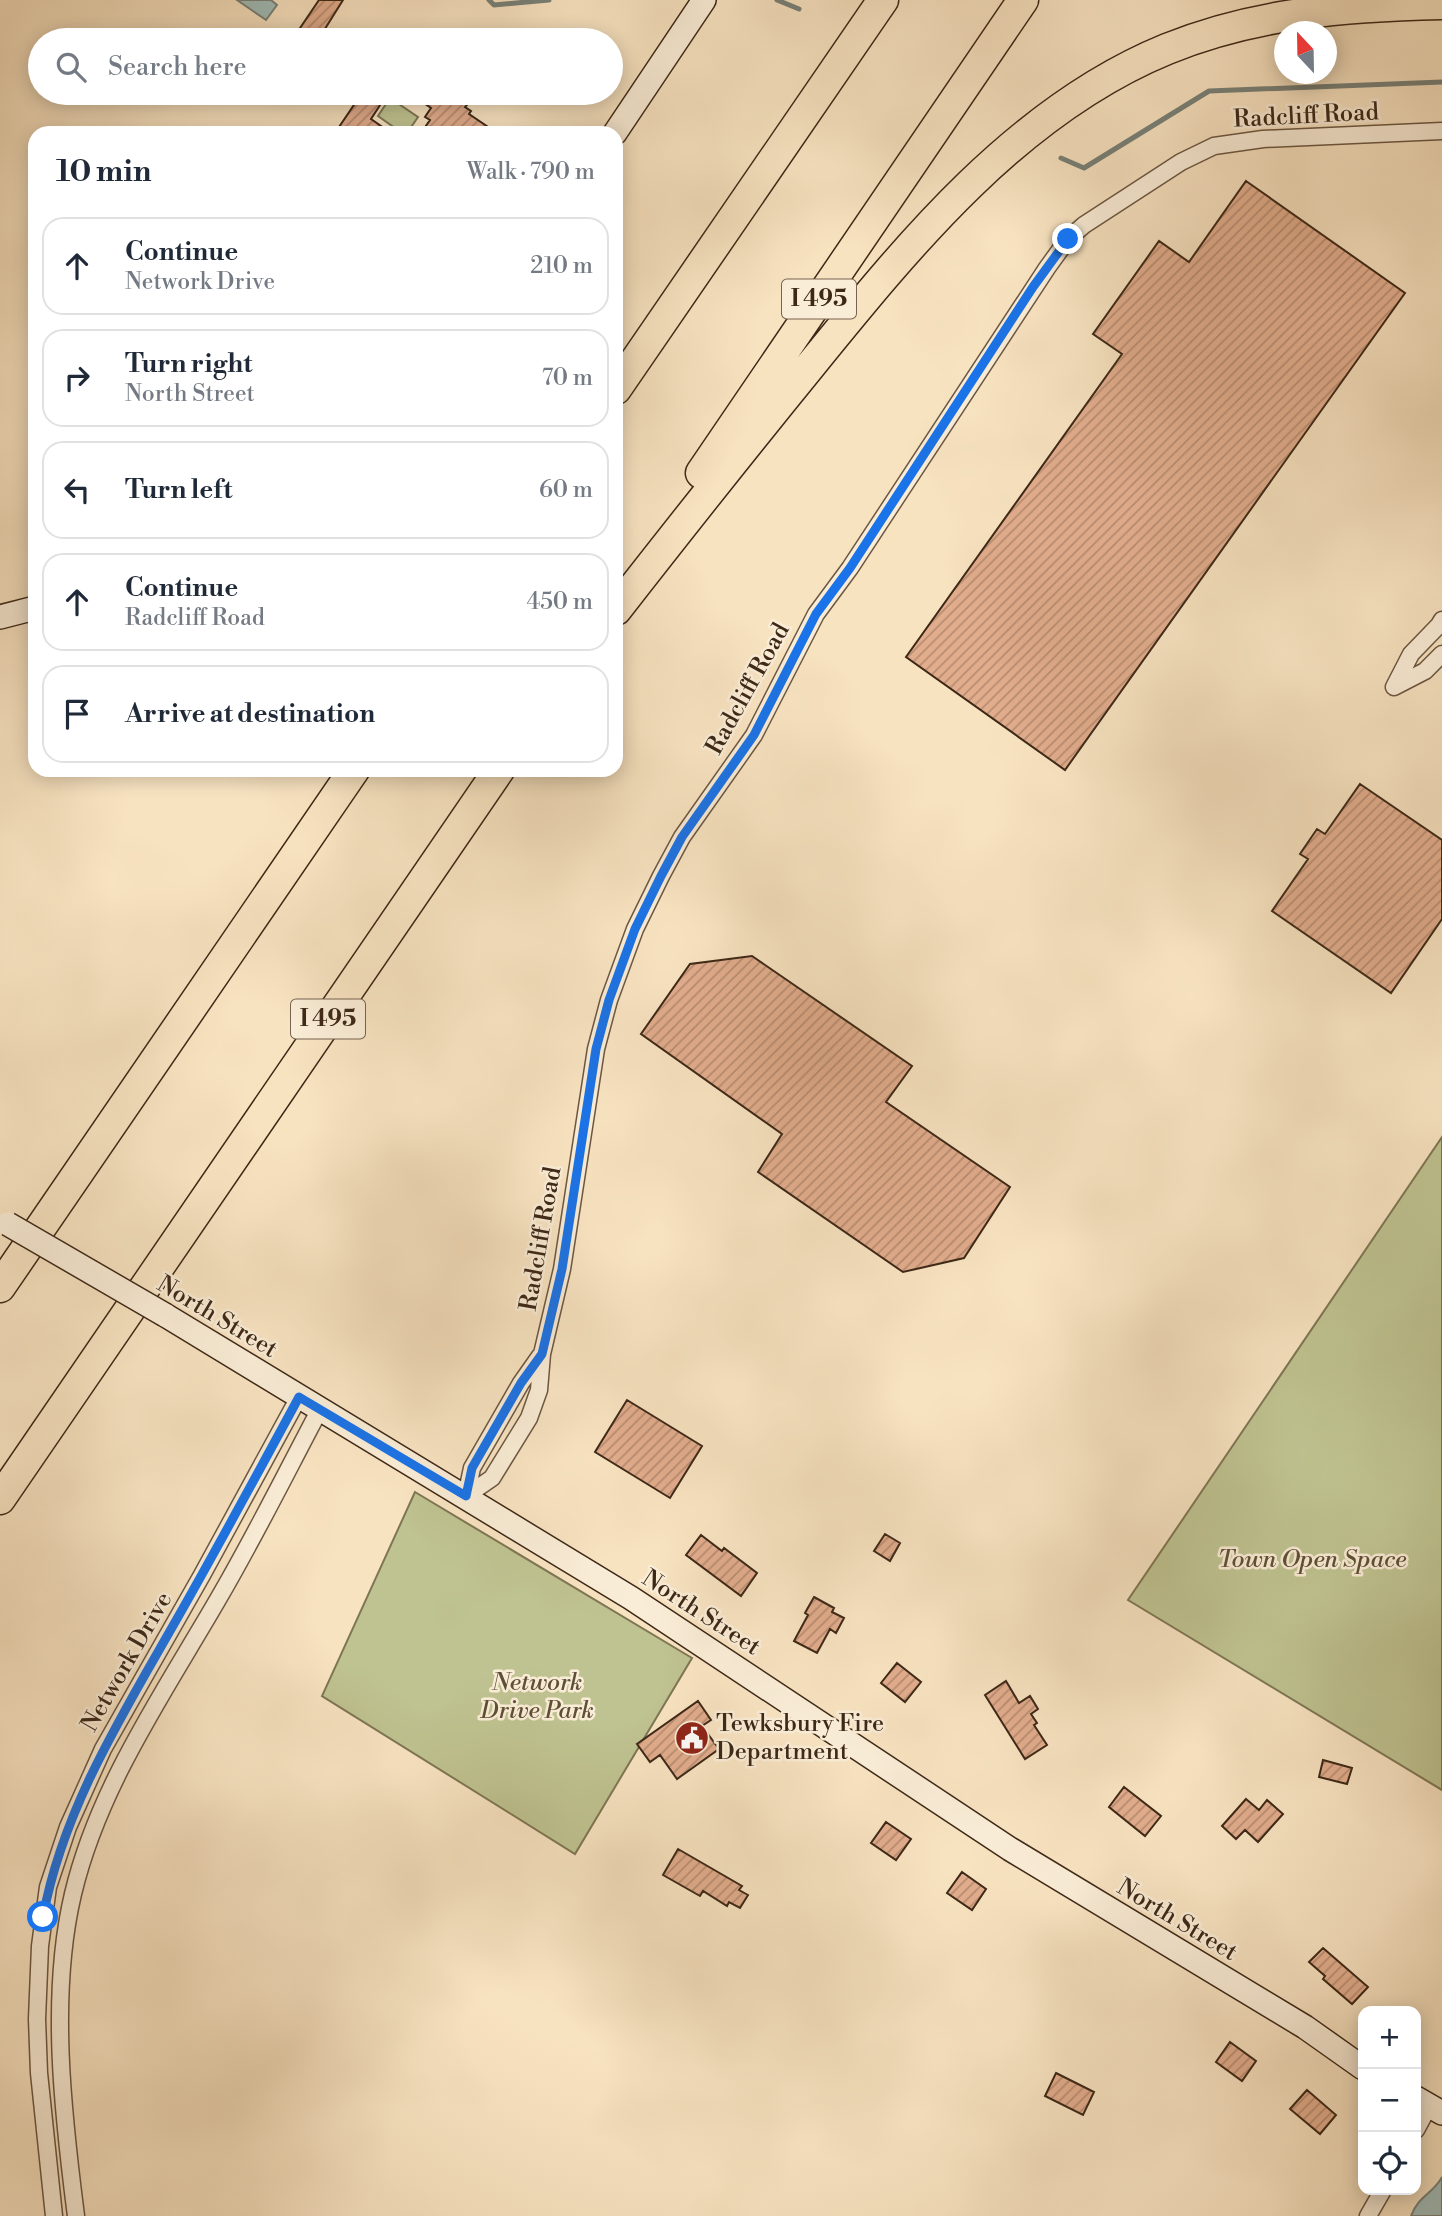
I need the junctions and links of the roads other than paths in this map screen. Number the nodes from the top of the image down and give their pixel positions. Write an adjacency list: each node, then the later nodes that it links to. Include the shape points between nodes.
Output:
1 (704, 0): 5 (main road)
2 (883, 0): 7 (highway)
3 (1023, 0): 8 (highway, I 495)
4 (1442, 4): 9 (highway, via 1310,12 1230,27 1128,67 1065,106 991,166 918,240 797,381)
5 (620, 126)
6 (1442, 131): 18 (street, Radcliff Road, via 1264,139 1214,146 1096,216 1060,249 816,614 754,735 682,837 635,929 596,1049 562,1269)
7 (623, 379)
8 (623, 587)
9 (623, 601)
10 (28, 610): 11 (main road)
11 (0, 617)
12 (1442, 620): 13 (street, via 1411,654 1394,687 1425,671)
13 (1442, 654)
14 (349, 777): 17 (highway)
15 (494, 777): 22 (highway, I 495)
16 (4, 1221): 19 (main road, North Street, bridge)
17 (0, 1287)
18 (542, 1354): 21 (street, via 472,1468); 21 (street, Radcliff Road, via 539,1390 529,1418 492,1478)
19 (299, 1397): 20 (main road, North Street); 25 (street, Network Drive, via 103,1749 68,1827 48,1887 37,2019)
20 (320, 1409): 21 (main road, North Street); 26 (street, Network Drive, via 225,1587 125,1759 76,1882 64,1949 60,2018)
21 (466, 1496): 23 (main road, North Street, via 631,1598 1010,1849 1305,2027)
22 (0, 1499)
23 (1358, 2064)
24 (1380, 2195): 27 (street)
25 (54, 2216)
26 (76, 2216)
27 (1368, 2216)

